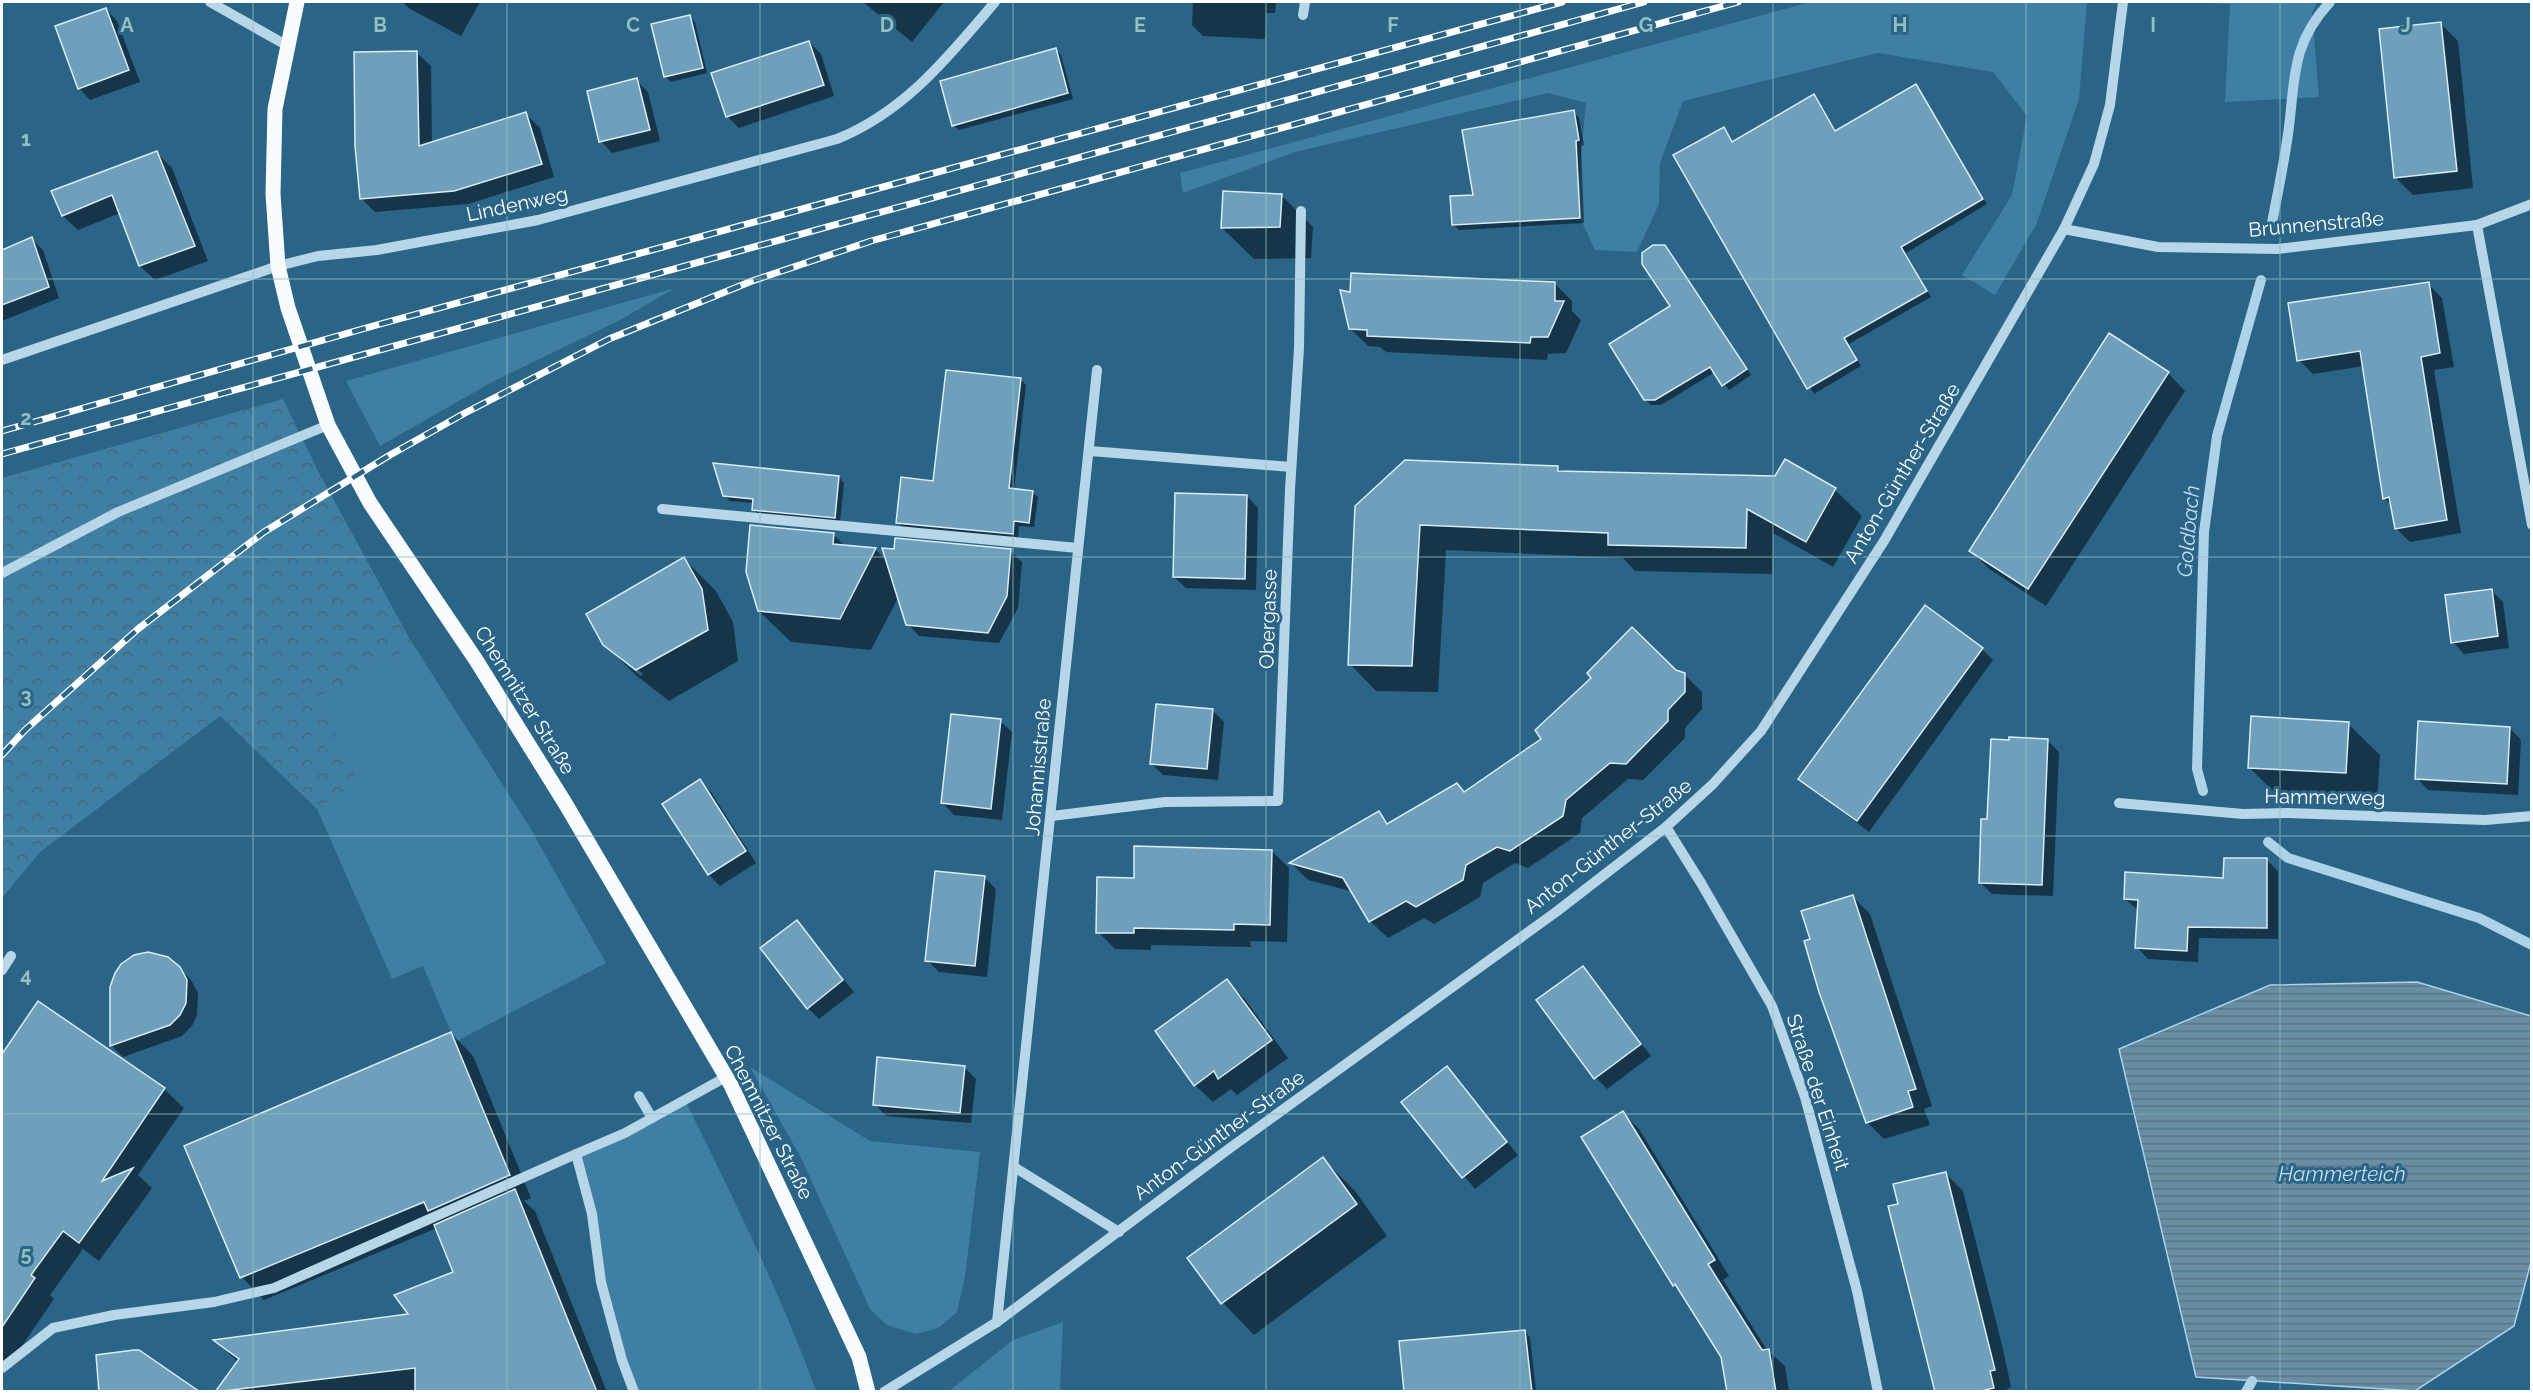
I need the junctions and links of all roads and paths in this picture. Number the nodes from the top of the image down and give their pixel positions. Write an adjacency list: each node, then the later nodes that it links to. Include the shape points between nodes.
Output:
1 (210, 2): 7 (street)
2 (297, 2): 7 (main road, Chemnitzer Straße)
3 (995, 2): 12 (street, Lindenweg, via 903,102 861,130 837,139 538,220)
4 (1305, 2): 6 (street)
5 (2123, 2): 11 (street, Anton-Günther-Straße, via 2110,105 2094,164)
6 (1303, 15)
7 (286, 45): 12 (main road, Chemnitzer Straße, via 275,109 273,194)
8 (2532, 204): 10 (street, Brunnenstraße)
9 (1301, 211): 17 (street, Obergasse, via 1299,348)
10 (2477, 225): 11 (street, Brunnenstraße, via 2277,249 2158,247); 19 (street)
11 (2064, 229): 25 (street, Anton-Günther-Straße, via 1884,541 1761,731 1713,784)
12 (278, 266): 13 (street, Lindenweg); 15 (main road, Chemnitzer Straße, via 288,308)
13 (2, 360)
14 (1097, 370): 16 (street, Johannisstraße)
15 (328, 425): 21 (street, via 118,512); 28 (main road, Chemnitzer Straße, via 370,503 476,660 565,803)
16 (1090, 451): 17 (street); 20 (street, Johannisstraße)
17 (1291, 467): 23 (street, Obergasse, via 1278,801 1165,802)
18 (662, 509): 20 (street)
19 (2532, 525)
20 (1078, 548): 23 (street, Johannisstraße)
21 (2, 573)
22 (2119, 803): 24 (street, Hammerweg, via 2243,814 2485,820)
23 (1052, 816): 32 (street, Johannisstraße)
24 (2532, 816)
25 (1666, 827): 33 (street, Anton-Günther-Straße); 39 (street, Straße der Einheit, via 1772,1006 1805,1097 1857,1291)
26 (11, 956): 27 (street)
27 (2, 970)
28 (726, 1077): 30 (street); 37 (main road, Chemnitzer Straße, via 859,1357)
29 (639, 1096): 30 (street)
30 (652, 1118): 31 (street)
31 (576, 1154): 35 (street, via 274,1288 214,1302 114,1315 53,1328); 36 (street, via 592,1214 601,1282 621,1360)
32 (1014, 1167): 33 (street); 34 (street, Johannisstraße)
33 (1119, 1232): 34 (street, Anton-Günther-Straße)
34 (997, 1322): 38 (street, Anton-Günther-Straße)
35 (2, 1368)
36 (634, 1392)
37 (868, 1392)
38 (884, 1392)
39 (1878, 1392)

